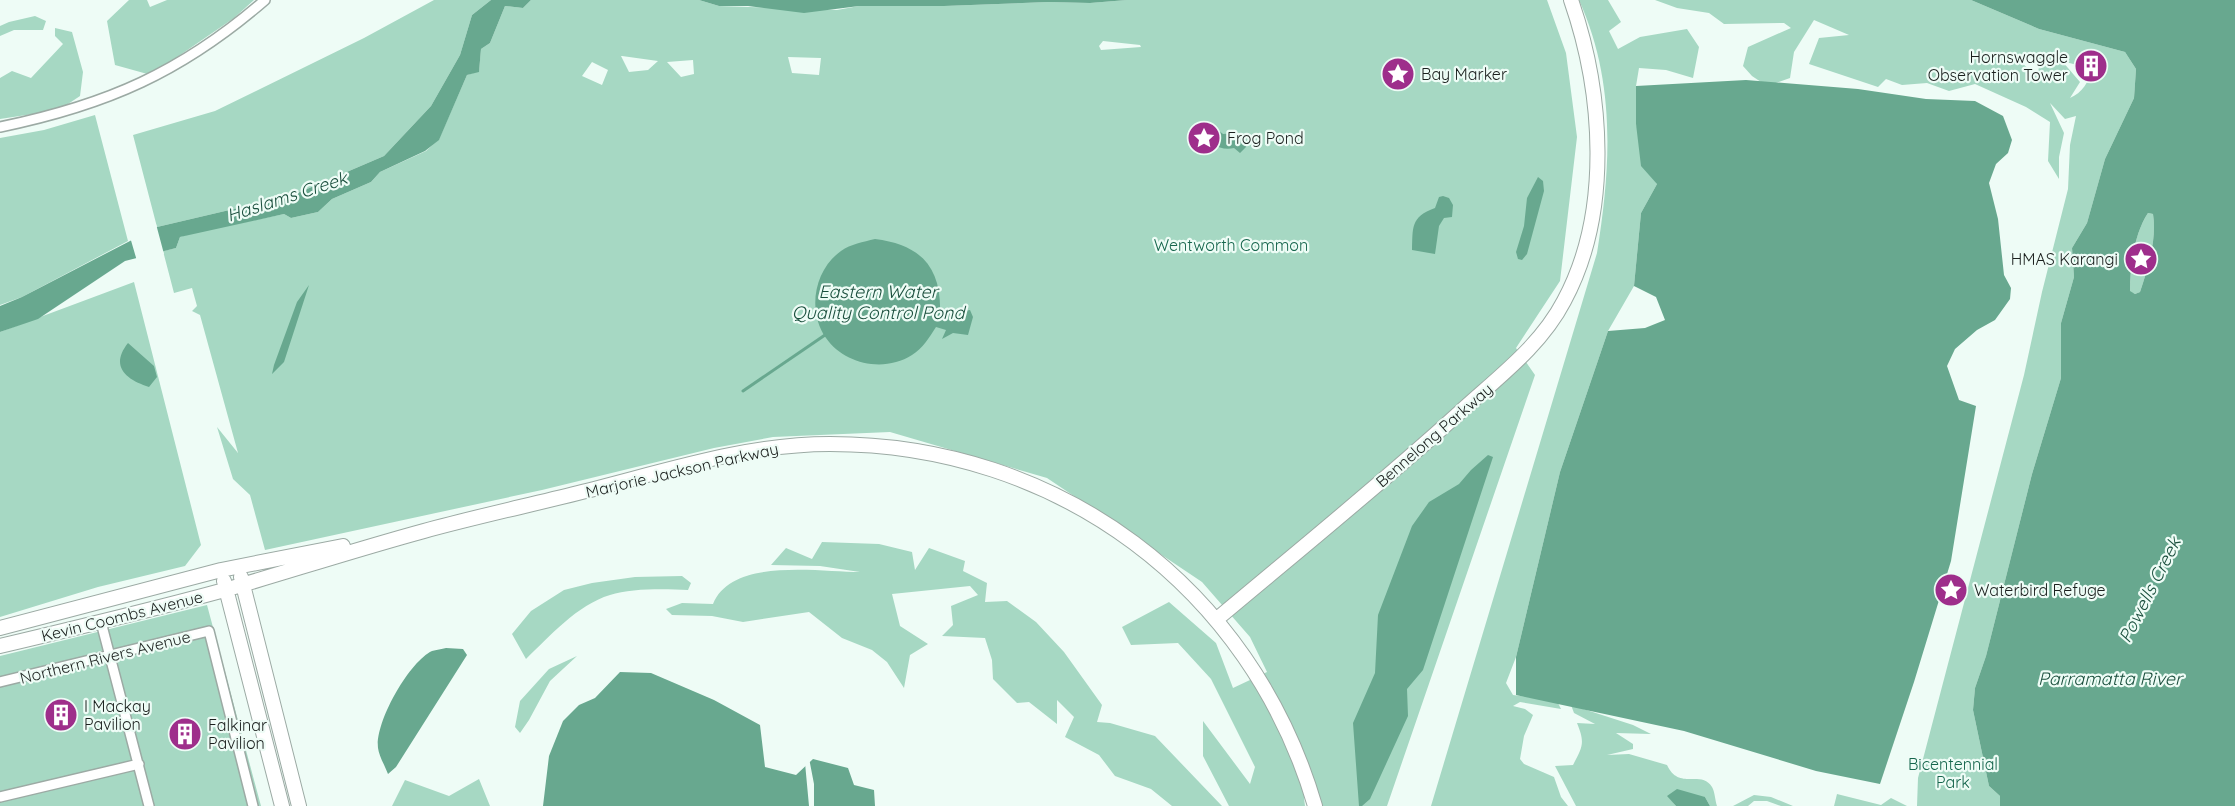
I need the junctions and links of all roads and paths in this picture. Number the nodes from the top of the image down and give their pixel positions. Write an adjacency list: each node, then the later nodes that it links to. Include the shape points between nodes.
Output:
1 (265, 0): 3 (street, via 232,29 158,76 80,108)
2 (1571, 0): 10 (street, Bennelong Parkway, via 1593,86 1597,165 1589,234 1564,302 1539,340 1523,355 1410,457)
3 (0, 127)
4 (425, 531): 5 (street, Marjorie Jackson Parkway); 7 (street, Marjorie Jackson Parkway); 10 (street, Marjorie Jackson Parkway, via 743,453 827,444 884,446 983,467 1068,502 1123,534 1176,576)
5 (238, 566): 6 (street, Kevin Coombs Avenue); 7 (street)
6 (221, 570): 8 (street); 9 (street, Kevin Coombs Avenue)
7 (243, 584): 8 (street, Kevin Coombs Avenue); 21 (street)
8 (226, 589): 11 (street, Kevin Coombs Avenue); 20 (street)
9 (95, 604): 11 (street); 12 (street, Kevin Coombs Avenue)
10 (1217, 619): 22 (street, via 1274,704)
11 (101, 622): 13 (street, Kevin Coombs Avenue); 14 (street)
12 (0, 628)
13 (0, 646)
14 (111, 655): 15 (street, Northern Rivers Avenue); 16 (street); 19 (street, Northern Rivers Avenue, via 209,631)
15 (0, 682)
16 (139, 764): 17 (street); 18 (street)
17 (0, 797)
18 (149, 806)
19 (253, 806)
20 (282, 806)
21 (299, 806)
22 (1315, 806)

